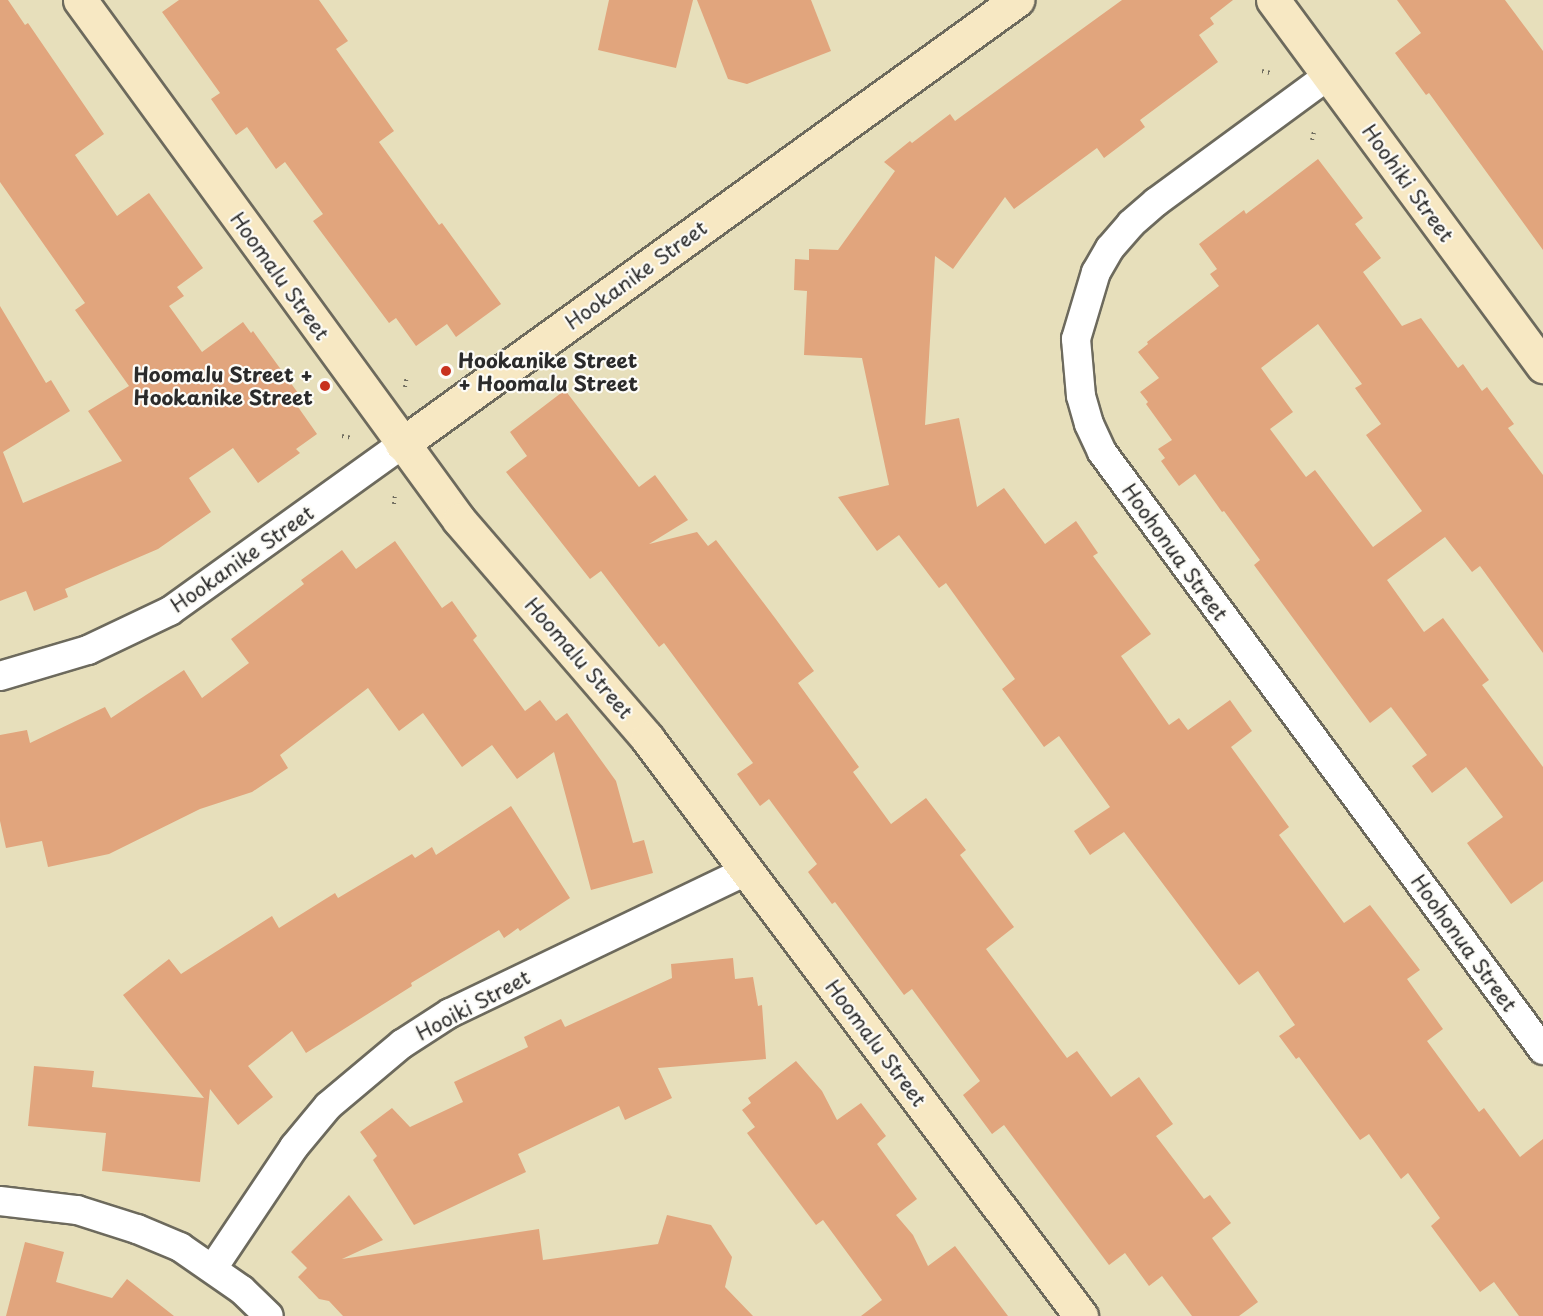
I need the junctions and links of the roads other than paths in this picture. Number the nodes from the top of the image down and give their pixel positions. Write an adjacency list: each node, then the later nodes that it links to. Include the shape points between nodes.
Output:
1 (80, 0): 6 (street, Hoomalu Street)
2 (1017, 0): 6 (street, Hookanike Street)
3 (1273, 0): 4 (street, Hoohiki Street)
4 (1329, 75): 5 (street, Hoohiki Street); 9 (street, Hoohonua Street, via 1156,202 1110,248 1096,272 1076,339 1081,396 1102,452)
5 (1543, 366)
6 (402, 444): 7 (street, Hookanike Street, via 170,611 88,650); 8 (street, Hoomalu Street, via 459,520 618,701)
7 (0, 676)
8 (746, 871): 11 (street, Hooiki Street, via 450,1013 402,1044 328,1106 294,1147); 13 (street, Hoomalu Street)
9 (1543, 1050)
10 (0, 1202): 11 (street, via 77,1210 180,1247)
11 (213, 1268): 12 (street)
12 (269, 1316)
13 (1081, 1316)

